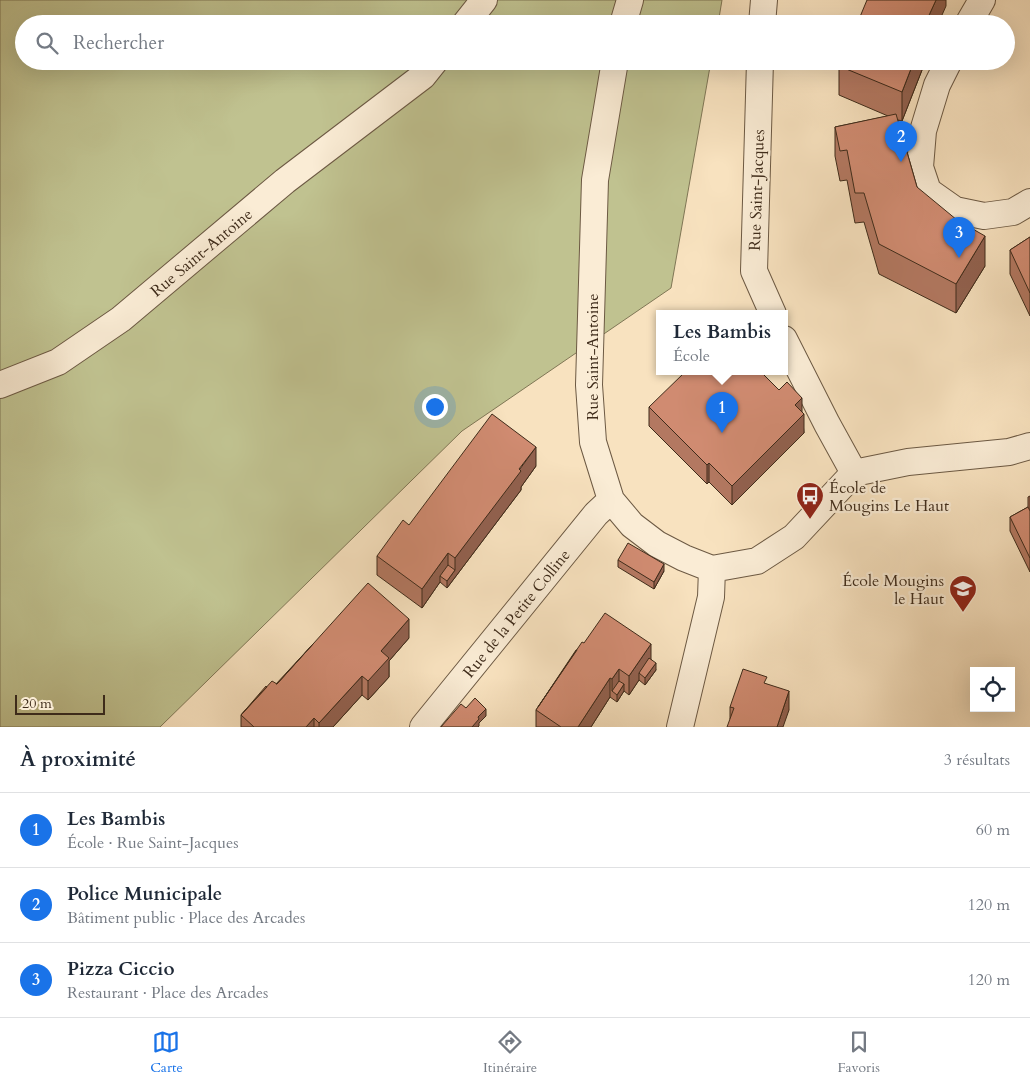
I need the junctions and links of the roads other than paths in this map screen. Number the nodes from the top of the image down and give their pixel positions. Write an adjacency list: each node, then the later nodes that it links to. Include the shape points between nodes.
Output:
1 (484, 0): 5 (street)
2 (630, 0): 6 (street)
3 (764, 0): 7 (street)
4 (982, 0): 8 (street)
5 (473, 15)
6 (626, 15)
7 (763, 15)
8 (973, 15)
9 (428, 70): 16 (street, Rue Saint-Antoine, via 285,181 121,319 58,362)
10 (613, 70): 19 (street, Rue Saint-Antoine, via 595,180 589,385 593,442)
11 (760, 70): 14 (street, Rue Saint-Jacques, via 754,271)
12 (944, 70): 13 (street, via 923,131 920,167 928,191 955,210 984,216 1013,212)
13 (1030, 202)
14 (771, 310)
15 (788, 347): 18 (street)
16 (0, 385)
17 (1030, 446): 18 (street, via 1009,452 908,462)
18 (854, 473): 20 (street, via 794,537 757,561)
19 (611, 500): 20 (street, Rue Saint-Antoine, via 632,525 657,544); 21 (street, Rue de la Petite Colline, via 596,514)
20 (712, 570): 22 (street, via 710,597)
21 (422, 727)
22 (680, 727)

